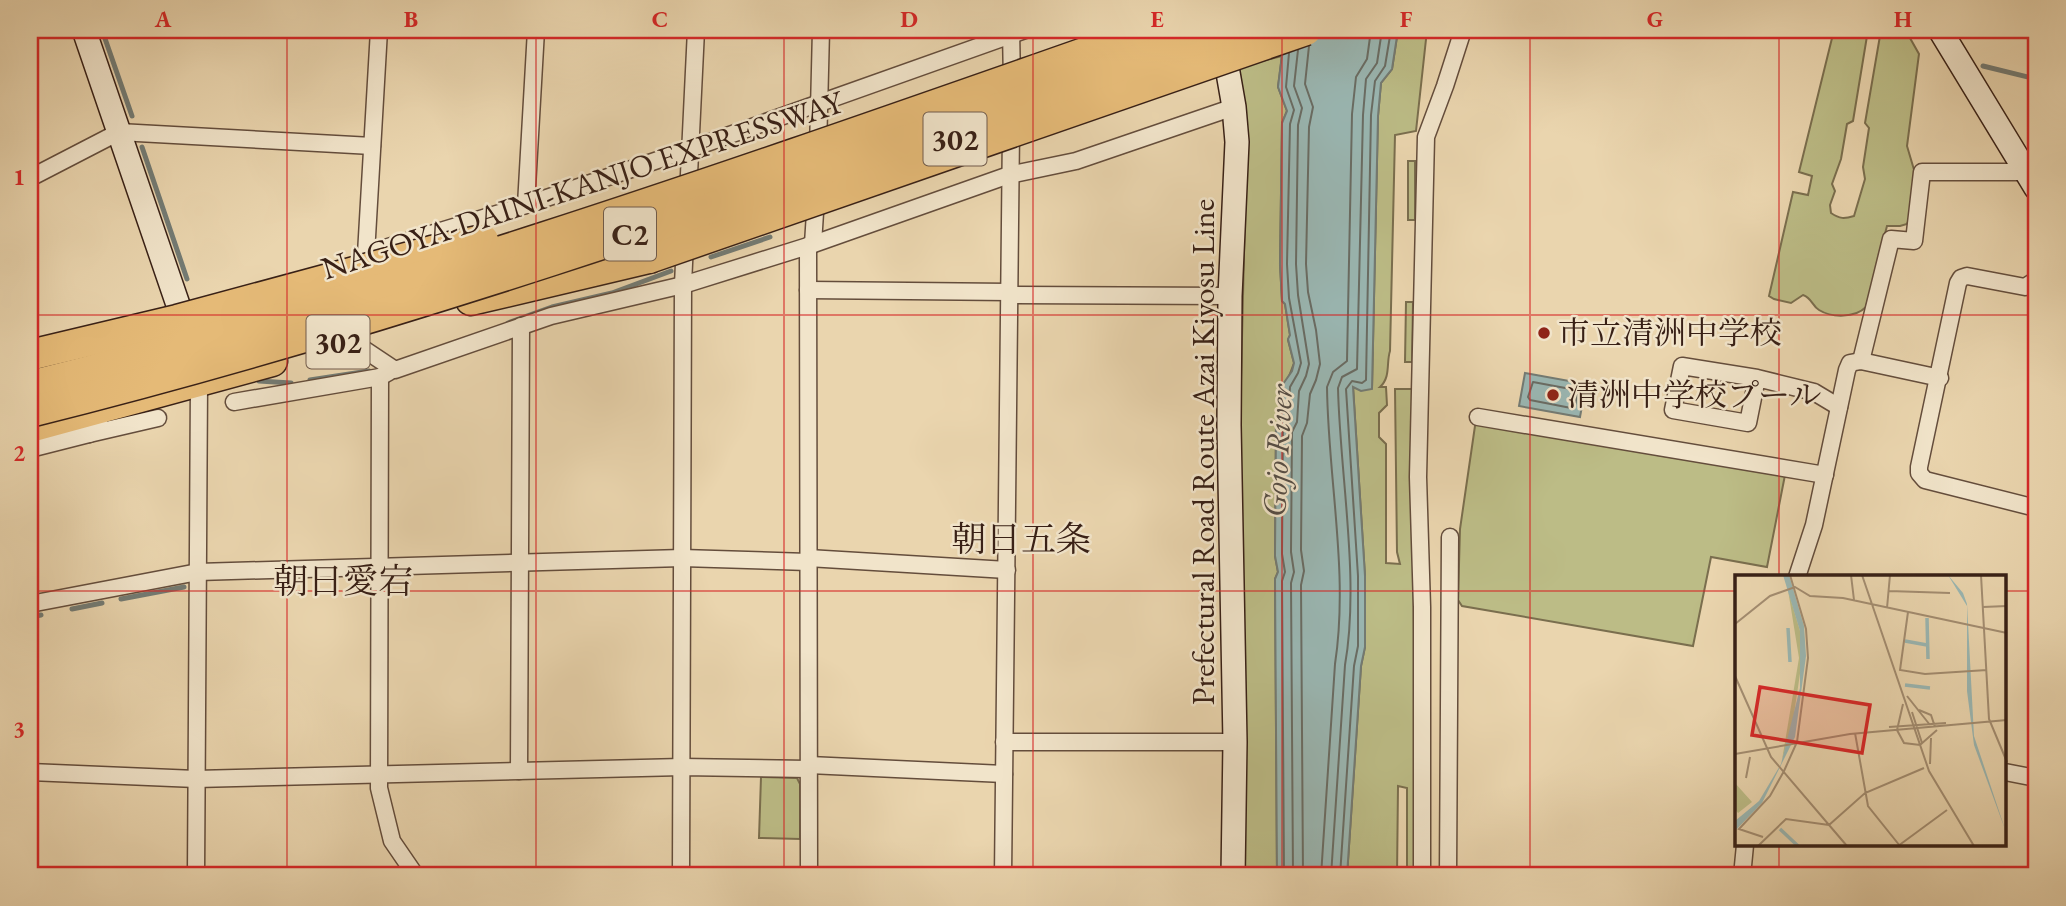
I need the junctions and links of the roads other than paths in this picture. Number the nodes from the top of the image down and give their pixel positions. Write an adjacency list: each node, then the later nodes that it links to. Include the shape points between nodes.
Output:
1 (84, 30): 16 (main road)
2 (379, 30): 17 (street)
3 (536, 30): 22 (street)
4 (695, 30): 18 (street)
5 (821, 30): 14 (street)
6 (1106, 30): 33 (highway, 302, via 626,198)
7 (1150, 30): 44 (highway, NAGOYA-DAINI-KANJO EXPRESSWAY / C2, bridge, via 612,216 317,309)
8 (1222, 30): 15 (main road, Prefectural Road Route Azai Kiyosu Line); 44 (highway, NAGOYA-DAINI-KANJO EXPRESSWAY / C2, bridge, via 632,234 323,332)
9 (1265, 30): 24 (highway, 302)
10 (1306, 30): 24 (highway, bridge)
11 (1463, 30): 81 (street, via 1426,137 1418,477)
12 (1940, 30): 21 (main road)
13 (1016, 32): 14 (street); 19 (street)
14 (820, 102): 18 (street); 23 (street)
15 (1234, 107): 19 (street, via 1076,161); 32 (main road, Prefectural Road Route Azai Kiyosu Line, via 1237,142)
16 (119, 132): 17 (street); 20 (street); 36 (main road)
17 (372, 146): 25 (street)
18 (690, 149): 22 (street); 28 (street)
19 (1009, 175): 23 (street); 31 (street)
20 (30, 178)
21 (2032, 179): 39 (street, via 1922,172 1914,241 1891,239)
22 (526, 205): 25 (street)
23 (811, 245): 28 (street); 29 (street)
24 (646, 252): 38 (highway, 302)
25 (366, 254): 26 (street)
26 (312, 270): 30 (street); 33 (street)
27 (2036, 280): 42 (street, via 2025,287 1961,278)
28 (683, 285): 35 (street); 55 (street)
29 (808, 290): 31 (street); 56 (street)
30 (227, 293)
31 (1010, 293): 32 (street); 59 (street)
32 (1230, 296): 64 (main road, Prefectural Road Route Azai Kiyosu Line)
33 (283, 304): 36 (highway, 302)
34 (129, 317): 37 (street)
35 (521, 326): 40 (street); 57 (street)
36 (187, 331): 43 (main road); 44 (highway, 302)
37 (30, 340)
38 (344, 340): 40 (street, via 362,348); 43 (highway, 302)
39 (1861, 361): 42 (street); 47 (street, via 1850,363)
40 (388, 373): 45 (street); 58 (street)
41 (1757, 378): 41 (street, via 1682,366 1673,410 1748,423); 47 (street, via 1814,392)
42 (1940, 378): 53 (street, via 1919,473 1925,480)
43 (199, 383): 46 (highway, 302); 60 (street)
44 (31, 390): 46 (highway, 302)
45 (234, 402)
46 (107, 407): 50 (street)
47 (1839, 407): 52 (street)
48 (1478, 417): 52 (street)
49 (158, 418): 50 (street)
50 (89, 434): 51 (street)
51 (30, 449)
52 (1825, 475): 61 (street)
53 (2036, 508)
54 (1450, 537): 82 (street)
55 (682, 558): 56 (street); 57 (street); 65 (street)
56 (808, 560): 59 (street); 66 (street)
57 (520, 563): 58 (street); 67 (street)
58 (380, 567): 60 (street); 70 (street)
59 (1007, 570): 63 (street)
60 (198, 572): 62 (street); 73 (street)
61 (1798, 575)
62 (30, 604)
63 (1004, 742): 64 (street); 71 (street)
64 (1235, 742): 80 (main road, Prefectural Road Route Azai Kiyosu Line)
65 (682, 767): 66 (street); 67 (street); 77 (street)
66 (809, 767): 71 (street); 78 (street)
67 (519, 771): 70 (street)
68 (30, 772): 73 (street)
69 (2007, 772): 72 (street)
70 (379, 774): 73 (street); 76 (street, via 393,841)
71 (1004, 774): 79 (street)
72 (2036, 778)
73 (196, 779): 75 (street)
74 (1745, 846): 83 (street)
75 (196, 876)
76 (416, 876)
77 (681, 876)
78 (809, 876)
79 (1003, 876)
80 (1233, 876)
81 (1422, 876)
82 (1448, 876)
83 (1742, 876)

